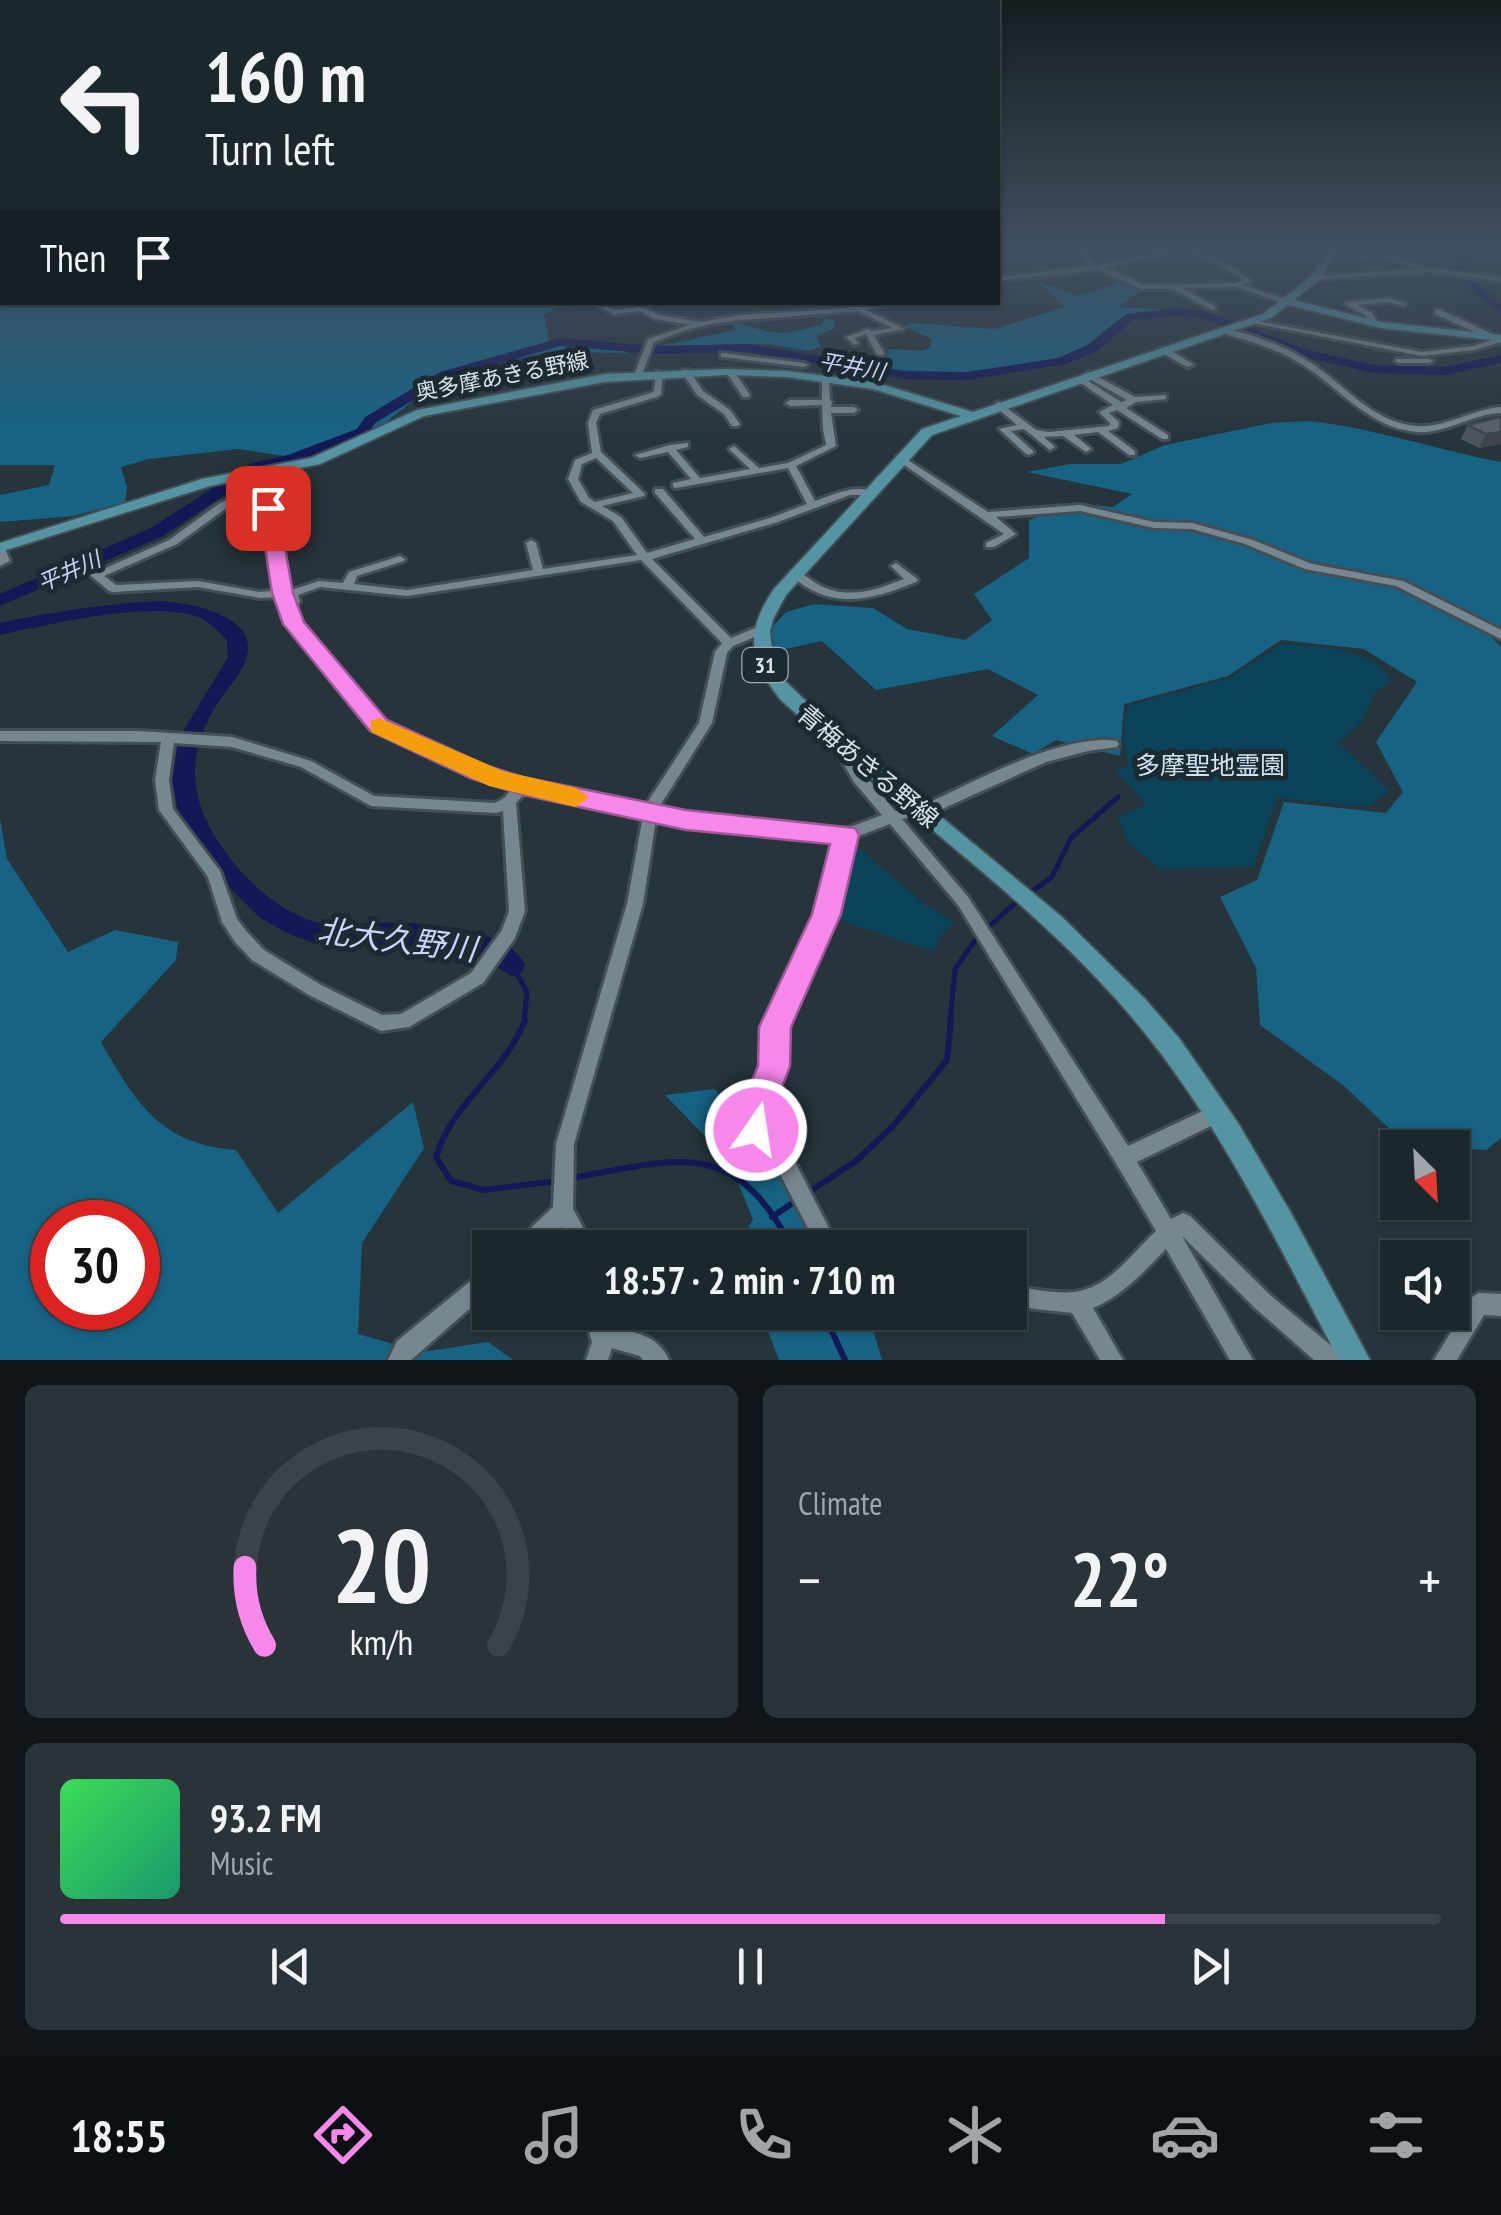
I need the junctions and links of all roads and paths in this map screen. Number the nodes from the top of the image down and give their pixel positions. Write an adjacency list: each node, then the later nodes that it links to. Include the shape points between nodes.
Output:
1 (646, 311): 10 (street)
2 (787, 311): 10 (street)
3 (863, 311): 12 (street, via 901,329)
4 (1272, 311): 8 (main road, 31)
5 (1325, 311): 9 (main road)
6 (1363, 311): 9 (street)
7 (1438, 312): 13 (street)
8 (1252, 323): 11 (main road, 31); 17 (street)
9 (1374, 324): 13 (main road)
10 (700, 325): 25 (street, via 655,339)
11 (1228, 330): 15 (main road, 31); 36 (street, via 1294,355 1357,405 1392,423 1424,429)
12 (872, 333): 14 (street, via 854,334); 16 (street)
13 (1499, 338): 17 (street)
14 (854, 342)
15 (1164, 350): 21 (street); 26 (main road, 31)
16 (880, 353)
17 (1422, 354): 19 (street, via 1430,362)
18 (724, 355): 20 (street)
19 (1399, 362)
20 (804, 365)
21 (1190, 365)
22 (686, 372): 23 (main road, 奥多摩あきる野線); 24 (main road, 奥多摩あきる野線); 37 (street)
23 (730, 372): 27 (main road, 奥多摩あきる野線); 28 (street)
24 (659, 374): 25 (main road, 奥多摩あきる野線); 49 (street, via 654,396 596,412)
25 (638, 375): 54 (main road, 奥多摩あきる野線, via 430,411)
26 (1084, 377): 30 (street); 33 (street); 35 (main road, 31)
27 (826, 380): 32 (street); 35 (main road, 奥多摩あきる野線)
28 (746, 396)
29 (1164, 397): 30 (street)
30 (1134, 400): 33 (street)
31 (790, 403): 32 (street)
32 (827, 406): 34 (street); 53 (street, via 831,446)
33 (1121, 408): 40 (street, via 1102,412 1115,422); 42 (street)
34 (854, 410)
35 (985, 410): 38 (street); 39 (street); 52 (main road, 31, via 927,432)
36 (1501, 410)
37 (734, 424)
38 (1010, 428): 39 (street); 48 (street, via 1004,430)
39 (1029, 429): 41 (street); 44 (street)
40 (1101, 430): 41 (street); 50 (street)
41 (1065, 433): 47 (street)
42 (1165, 437)
43 (685, 445): 45 (street)
44 (1050, 447)
45 (670, 448): 51 (street); 56 (street)
46 (734, 449): 55 (street)
47 (1086, 449)
48 (1029, 452)
49 (597, 453): 62 (street, via 578,462 573,474 580,494); 62 (street, via 640,494)
50 (1132, 453)
51 (640, 455)
52 (900, 458): 60 (main road, 31); 63 (street)
53 (791, 466): 55 (street); 61 (street)
54 (288, 468): 58 (street, via 290,478); 67 (main road, 奥多摩あきる野線, via 228,478)
55 (756, 470): 56 (street)
56 (697, 480): 57 (street)
57 (676, 486)
58 (264, 488): 75 (street); 75 (street, via 224,505 172,542 96,574 113,589 198,584)
59 (659, 491): 64 (street)
60 (870, 492): 61 (street); 73 (main road, 31)
61 (811, 503): 64 (street)
62 (594, 505): 68 (street, via 618,520)
63 (986, 515): 66 (street, via 1011,534); 78 (street, via 1080,508 1154,525 1192,526 1308,567 1399,583)
64 (702, 541): 68 (street)
65 (531, 543): 72 (street)
66 (990, 545)
67 (0, 548): 70 (street)
68 (644, 557): 72 (street); 79 (street)
69 (400, 559): 74 (street, via 353,574)
70 (0, 563)
71 (896, 566): 73 (street, via 912,580 863,597 822,594)
72 (538, 570): 74 (street, via 408,593)
73 (795, 574): 77 (main road, 31, via 769,606)
74 (346, 588): 76 (street, via 309,584 292,593)
75 (283, 593): 76 (street)
76 (287, 608): 84 (street, via 370,720)
77 (760, 630): 79 (street); 83 (main road, 青梅あきる野線 / 31, via 772,679)
78 (1501, 635)
79 (729, 643): 87 (street, via 714,672 706,723)
80 (0, 736): 81 (street)
81 (172, 739): 85 (street, via 253,746 306,764 371,801 482,809); 85 (street, via 162,780 166,810 214,876 230,922 258,955 368,1018 394,1024 484,970 510,933 517,911)
82 (1112, 744): 86 (street, via 1053,755)
83 (852, 753): 86 (main road, 青梅あきる野線 / 31); 88 (street, via 853,768)
84 (523, 786): 85 (street); 87 (street)
85 (509, 802)
86 (920, 810): 88 (street); 90 (main road, 青梅あきる野線 / 31, via 1140,1008)
87 (650, 814): 89 (street); 92 (street, via 634,904 593,1035 564,1162)
88 (892, 817): 89 (street); 91 (street, via 963,901)
89 (846, 835): 95 (street, via 827,914 775,1027 774,1066 753,1118)
90 (1216, 1114): 91 (street); 109 (main road, 青梅あきる野線 / 31)
91 (1124, 1158): 96 (street)
92 (563, 1202): 93 (street); 94 (street)
93 (539, 1230)
94 (576, 1230)
95 (820, 1230)
96 (1166, 1233): 99 (street, via 1124,1278); 107 (street); 108 (street, via 1183,1224)
97 (472, 1293): 103 (street)
98 (1027, 1298): 99 (street)
99 (1078, 1302): 106 (street)
100 (1501, 1305): 110 (street, via 1479,1304)
101 (598, 1330): 102 (street)
102 (605, 1335): 104 (street); 105 (street, via 646,1347)
103 (399, 1360)
104 (598, 1360)
105 (658, 1360)
106 (1112, 1360)
107 (1242, 1360)
108 (1331, 1360)
109 (1356, 1360)
110 (1445, 1360)

